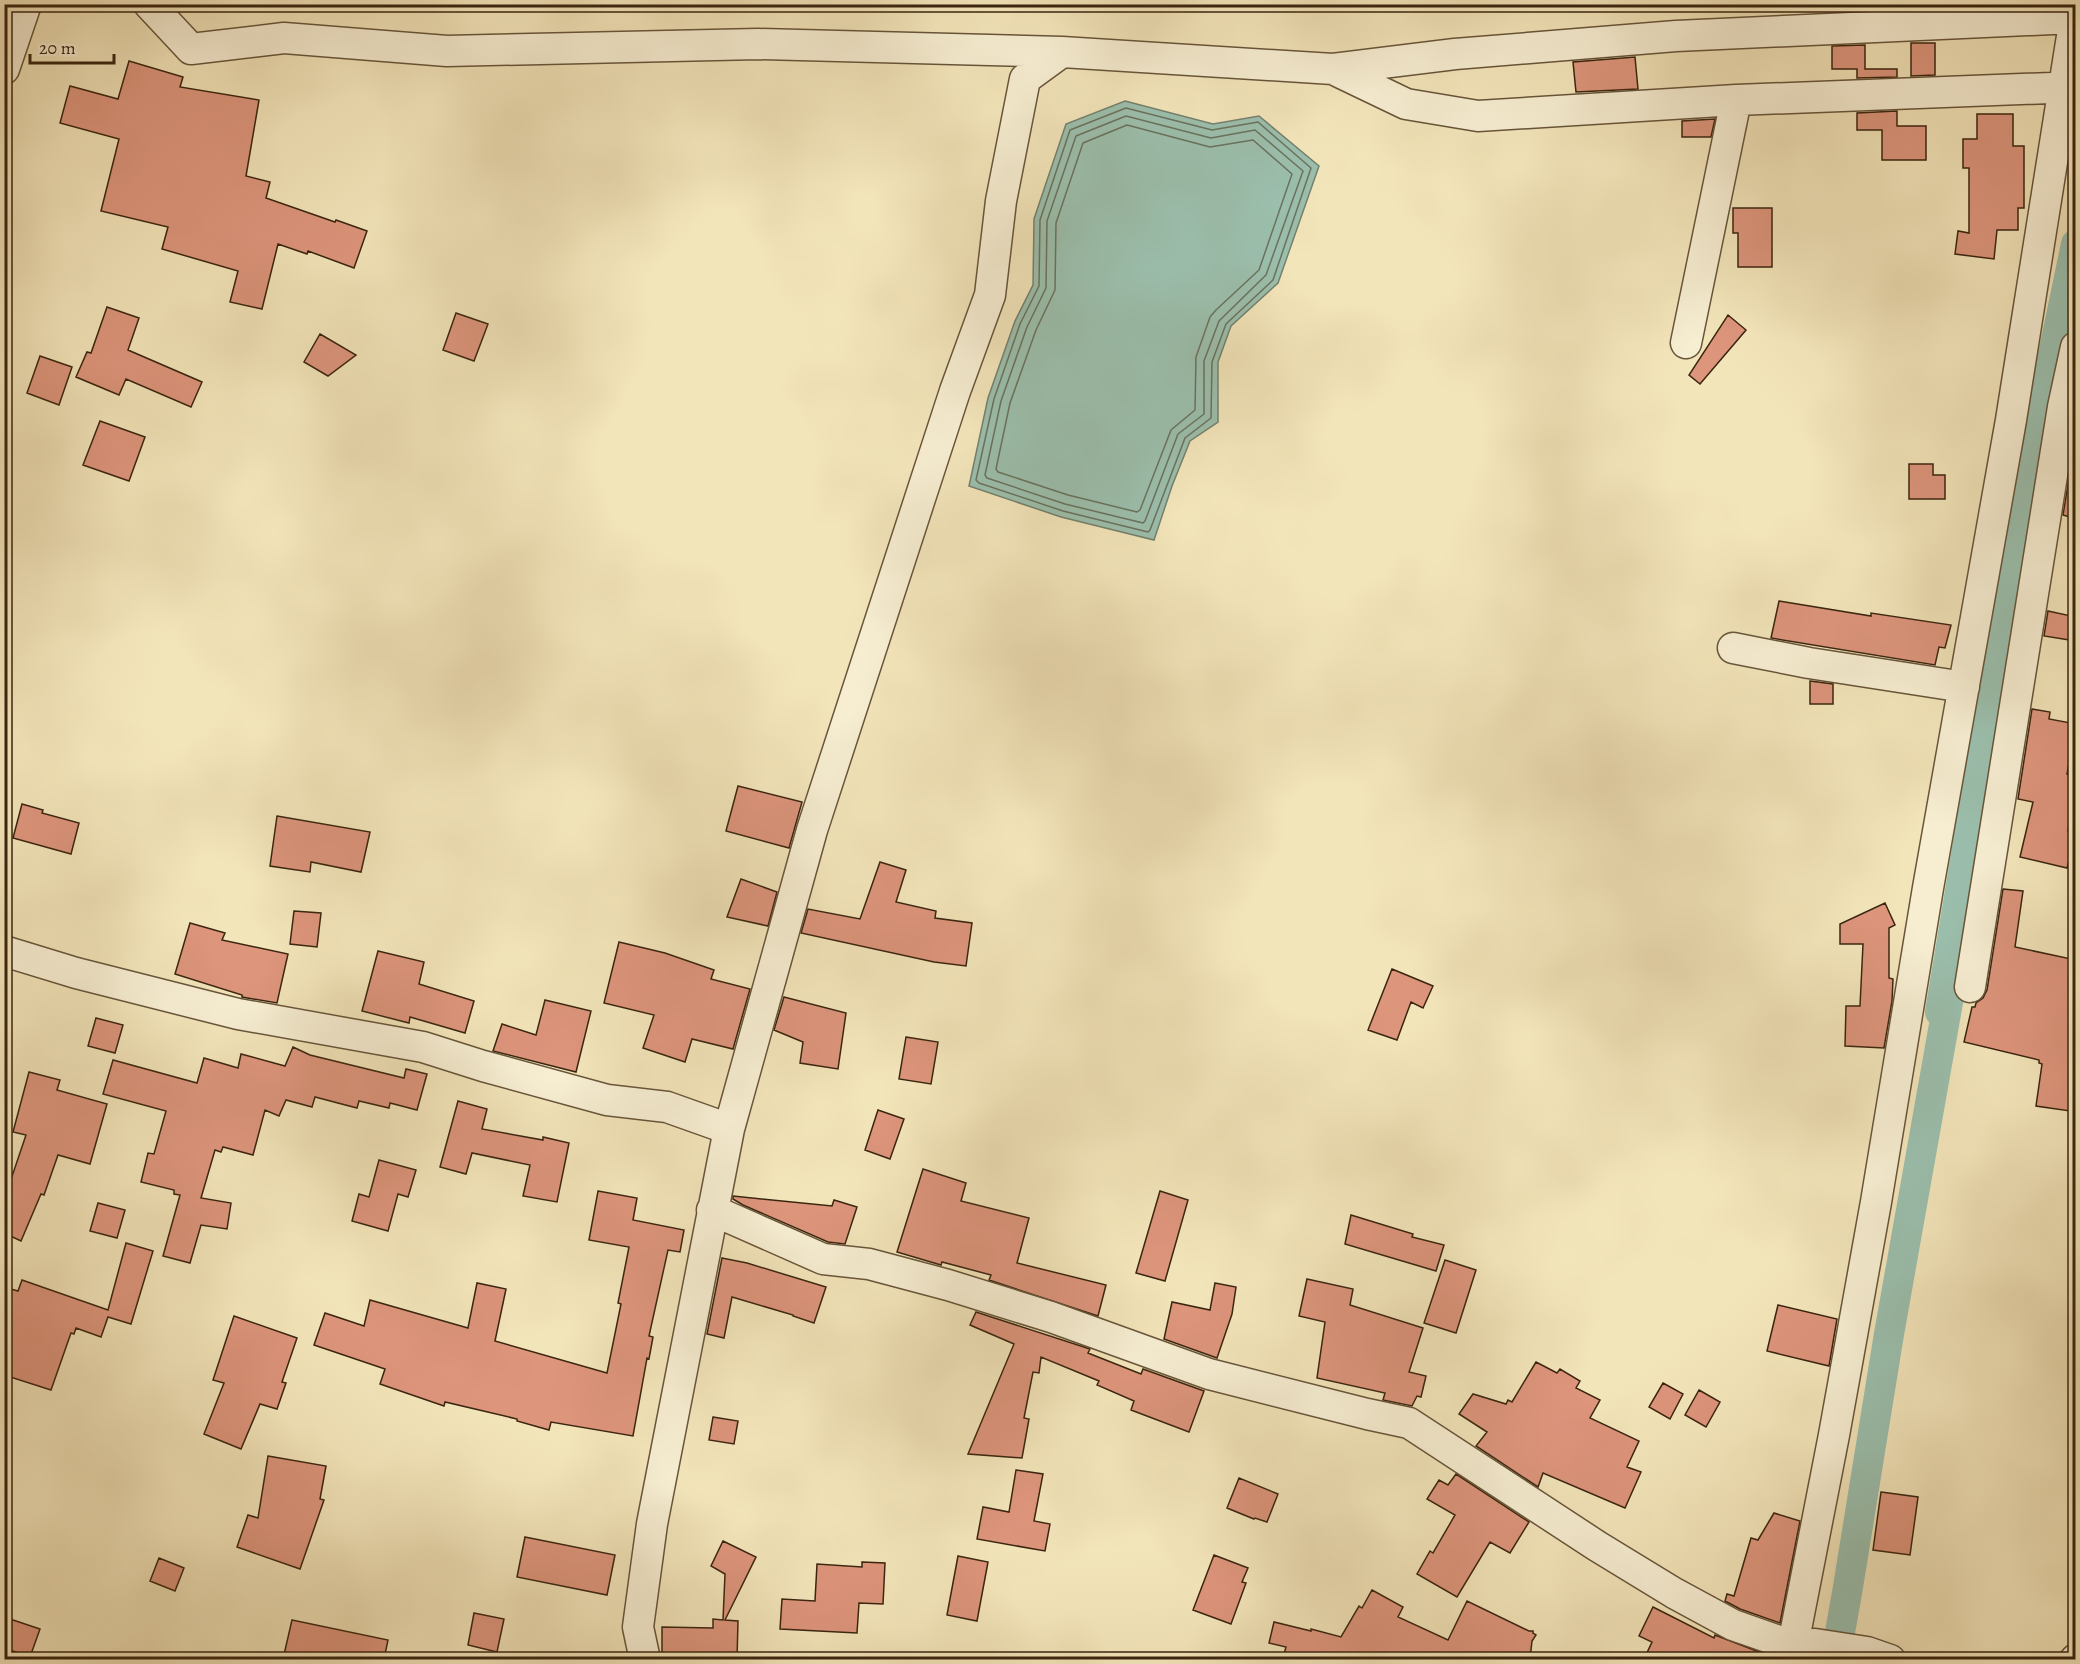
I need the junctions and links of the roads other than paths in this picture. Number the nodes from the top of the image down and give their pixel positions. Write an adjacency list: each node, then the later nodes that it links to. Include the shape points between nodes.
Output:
1 (26, 4): 5 (street)
2 (149, 4): 4 (street, via 191,49 284,38 447,51 758,44)
3 (2075, 15): 6 (street, via 1676,36 1455,54); 7 (street)
4 (1062, 52): 6 (street); 15 (street, via 1025,79 1001,201 990,295 812,830)
5 (4, 69)
6 (1333, 69): 8 (street, via 1406,104 1478,116)
7 (2070, 86): 8 (street); 12 (street)
8 (1736, 100): 9 (street)
9 (1686, 343)
10 (2076, 347): 14 (street, via 2063,407)
11 (1733, 648): 12 (street)
12 (1964, 687): 17 (street)
13 (4, 951): 15 (street, via 238,1014 423,1047 607,1100 667,1107)
14 (1970, 987)
15 (729, 1129): 16 (street)
16 (712, 1210): 17 (street, via 824,1259 869,1263 948,1285 1209,1374 1409,1423 1674,1593); 19 (street, via 652,1524 638,1627)
17 (1795, 1652): 18 (street)
18 (1879, 1656)
19 (645, 1659)

